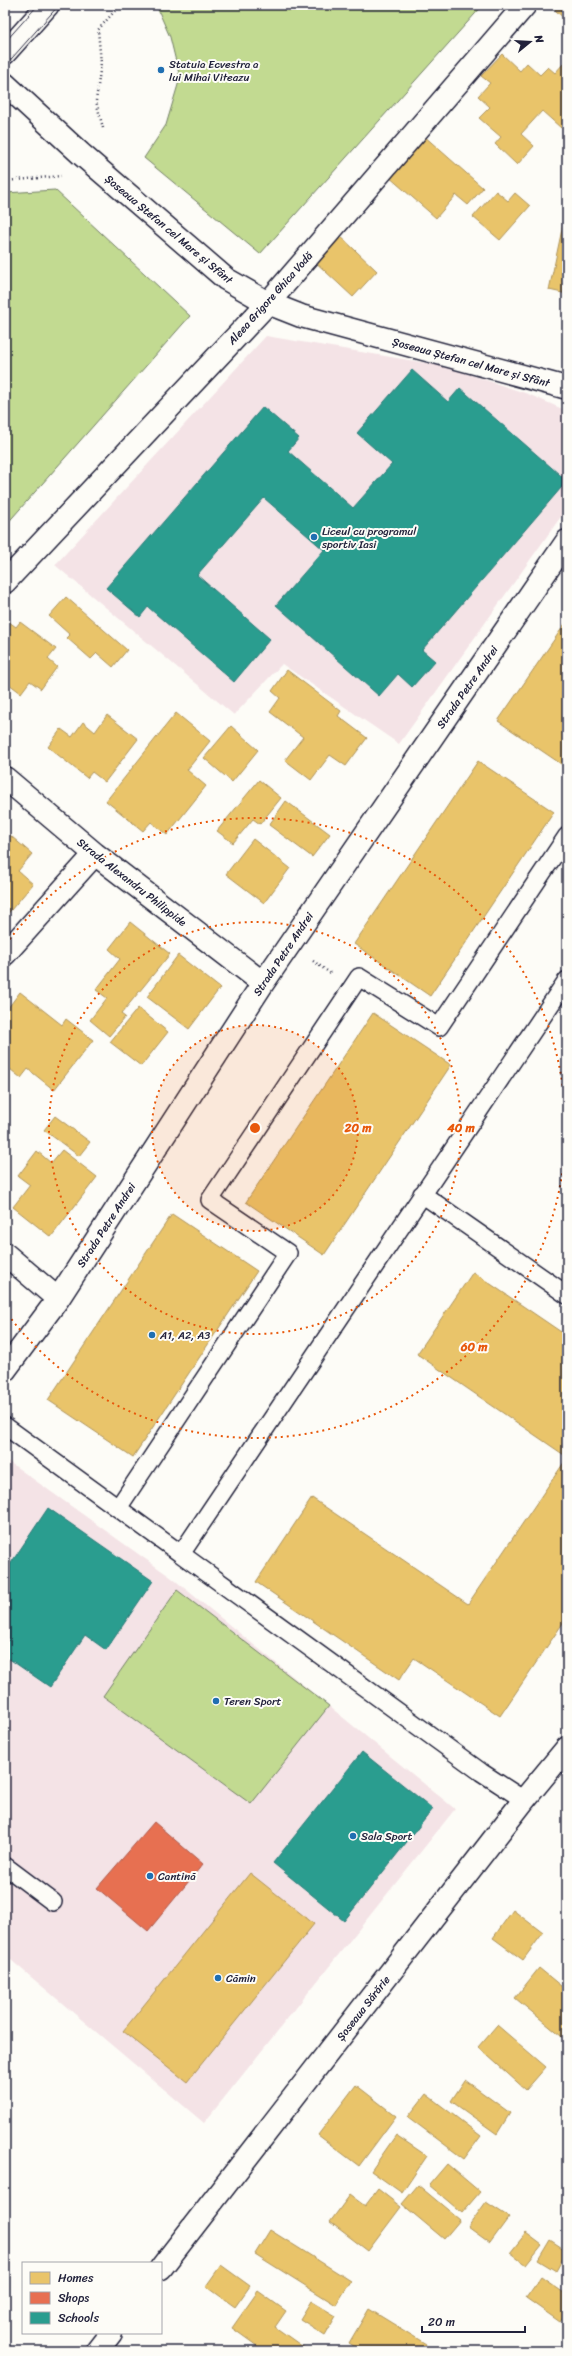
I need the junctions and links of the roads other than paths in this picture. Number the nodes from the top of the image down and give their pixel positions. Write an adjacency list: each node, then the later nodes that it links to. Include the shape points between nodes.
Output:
1 (48, 5): 3 (street)
2 (525, 5): 5 (street, Aleea Grigore Ghica Vodă)
3 (5, 53)
4 (5, 84): 5 (street, Șoseaua Ștefan cel Mare și Sfânt, via 81,154 226,279)
5 (268, 303): 6 (street, Șoseaua Ștefan cel Mare și Sfânt, via 301,316); 8 (street, Aleea Grigore Ghica Vodă)
6 (567, 388)
7 (567, 541): 14 (street, Strada Petre Andrei)
8 (5, 582)
9 (5, 778): 11 (street, Strada Alexandru Philippide)
10 (567, 836): 21 (lane, via 439,1027 359,978 210,1200 288,1253)
11 (95, 854): 12 (street); 14 (street, Strada Alexandru Philippide)
12 (5, 954)
13 (567, 980): 15 (lane)
14 (263, 983): 18 (street, Strada Petre Andrei)
15 (422, 1194): 17 (lane); 22 (lane)
16 (5, 1254): 18 (street)
17 (567, 1295)
18 (58, 1299): 19 (street, Strada Petre Andrei)
19 (5, 1370)
20 (5, 1426): 21 (lane)
21 (118, 1508): 22 (lane)
22 (181, 1554): 24 (lane, via 475,1768)
23 (567, 1748): 24 (street, Șoseaua Sărărie)
24 (524, 1800): 27 (street, Șoseaua Sărărie)
25 (5, 1866): 26 (lane)
26 (52, 1902)
27 (162, 2267)
28 (109, 2334): 29 (street)
29 (97, 2351)

